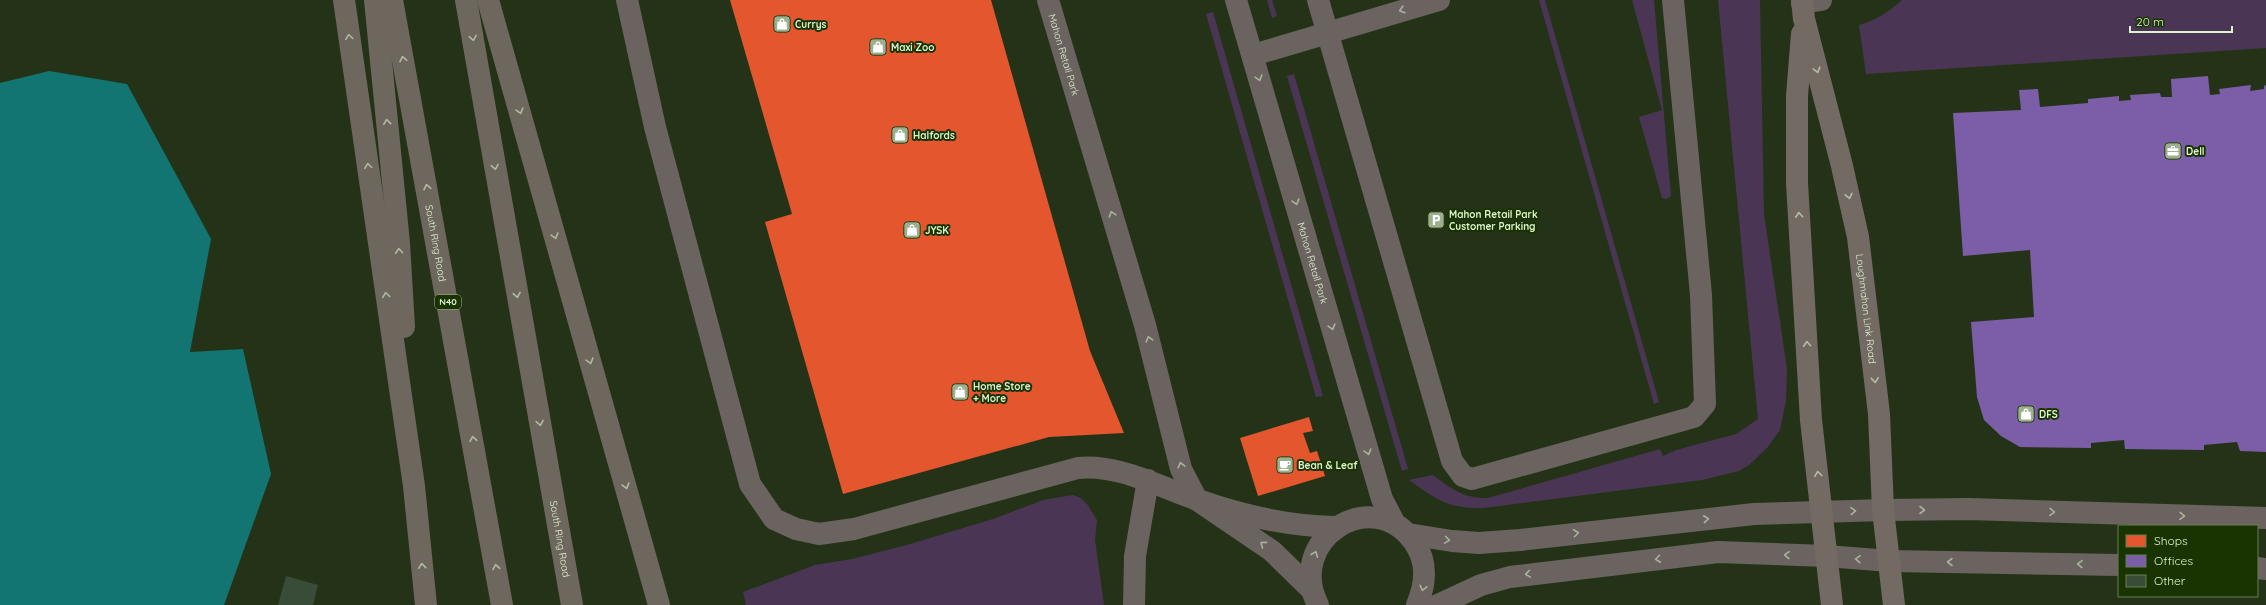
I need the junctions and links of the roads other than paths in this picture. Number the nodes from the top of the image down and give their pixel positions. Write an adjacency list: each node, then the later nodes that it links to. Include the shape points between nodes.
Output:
1 (344, 0): 16 (highway, one-way to 1)
2 (374, 0): 16 (highway, one-way to 2, via 399,243)
3 (392, 0): 28 (highway, South Ring Road / N40, one-way to 3)
4 (466, 0): 29 (highway, South Ring Road, one-way to 29)
5 (488, 0): 30 (highway, one-way to 30)
6 (627, 0): 15 (lane, via 655,127 750,484 774,519 796,529 819,534 854,529 1078,468 1104,468)
7 (1048, 0): 17 (lane, Mahon Retail Park, one-way to 7, via 1181,469 1145,325)
8 (1236, 0): 14 (lane, Mahon Retail Park)
9 (1318, 0): 13 (lane)
10 (1439, 0): 13 (lane, one-way to 13)
11 (1673, 0): 13 (lane, via 1701,294 1705,404 1694,417 1472,479 1463,476 1452,461)
12 (1807, 5): 18 (main road, Loughmahon Link Road, one-way to 18, via 1858,237 1879,414); 19 (main road, Loughmahon Link Road, one-way to 12, via 1811,420 1797,183 1797,96)
13 (1327, 32): 14 (lane)
14 (1253, 55): 22 (lane, Mahon Retail Park, one-way to 22, via 1382,499)
15 (1148, 480): 17 (lane); 31 (lane, via 1134,556)
16 (414, 486): 27 (highway, one-way to 16)
17 (1197, 500): 21 (lane, via 1284,524); 26 (lane, one-way to 17, via 1277,554)
18 (1883, 510): 19 (lane, one-way to 18); 20 (lane, one-way to 20); 24 (main road, Loughmahon Link Road)
19 (1823, 512): 22 (lane, one-way to 19, via 1452,542 1478,543 1754,514); 23 (main road, Loughmahon Link Road)
20 (2266, 518)
21 (1335, 528): 22 (lane, via 1349,520 1365,518 1380,519); 26 (lane, one-way to 21, via 1310,572 1314,555 1322,540)
22 (1402, 529): 32 (lane, Mahon Retail Park, one-way to 32, via 1420,550 1425,568 1424,588)
23 (1826, 556): 24 (lane, one-way to 23); 33 (lane, one-way to 33, via 1718,552 1540,572 1481,585); 34 (main road, Loughmahon Link Road)
24 (1890, 561): 25 (lane, one-way to 24); 35 (main road, Loughmahon Link Road)
25 (2118, 565)
26 (1315, 597)
27 (426, 605)
28 (502, 605)
29 (572, 605)
30 (659, 605)
31 (1134, 605)
32 (1417, 605)
33 (1438, 605)
34 (1832, 605)
35 (1894, 605)

